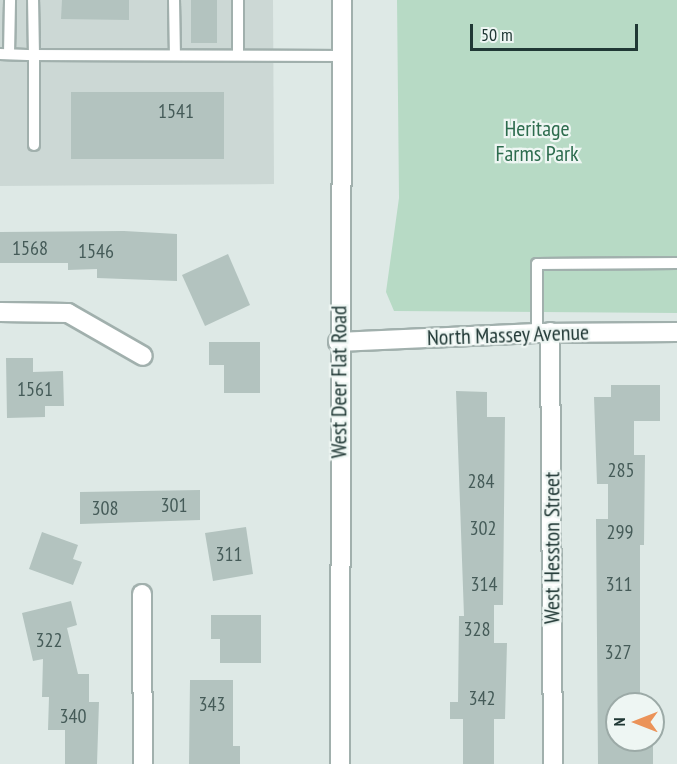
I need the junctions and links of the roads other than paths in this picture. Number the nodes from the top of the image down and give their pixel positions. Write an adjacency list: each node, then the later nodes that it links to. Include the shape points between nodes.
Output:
1 (10, 0): 6 (lane)
2 (33, 0): 7 (lane)
3 (174, 0): 8 (lane)
4 (238, 0): 9 (lane)
5 (342, 0): 10 (street, West Deer Flat Road)
6 (4, 54): 7 (lane)
7 (34, 55): 8 (lane); 11 (lane)
8 (175, 55): 9 (lane)
9 (238, 55): 10 (lane)
10 (342, 56): 16 (street, West Deer Flat Road)
11 (34, 145)
12 (677, 263): 15 (lane, via 537,264)
13 (0, 312): 17 (street, via 69,313)
14 (677, 332): 15 (street, North Massey Avenue)
15 (544, 333): 16 (street, North Massey Avenue); 21 (street, West Hesston Street)
16 (338, 342): 20 (street, West Deer Flat Road)
17 (143, 356)
18 (142, 594): 19 (street)
19 (143, 764)
20 (340, 764)
21 (553, 764)

